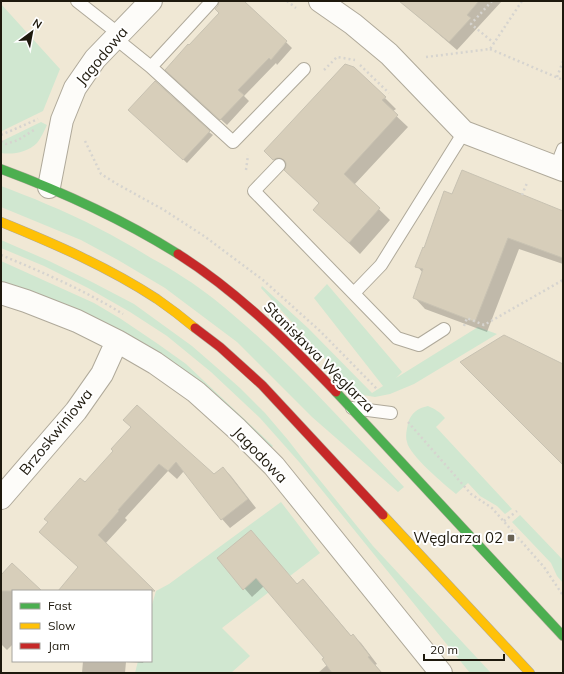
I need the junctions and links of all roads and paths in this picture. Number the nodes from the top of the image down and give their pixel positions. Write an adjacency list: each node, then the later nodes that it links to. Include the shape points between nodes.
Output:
1 (77, 1): 9 (lane)
2 (151, 1): 9 (street, Jagodowa)
3 (212, 1): 14 (lane)
4 (287, 1): 8 (path)
5 (320, 1): 22 (street, via 389,54)
6 (492, 1): 10 (path, via 471,24)
7 (522, 1): 10 (path)
8 (301, 12)
9 (117, 36): 14 (lane); 30 (street, Jagodowa, via 95,59 75,88 62,120)
10 (494, 43): 11 (path)
11 (490, 49): 12 (path); 17 (path)
12 (421, 58)
13 (563, 61): 17 (path)
14 (151, 67): 15 (lane, via 233,142)
15 (304, 69)
16 (324, 71): 19 (path, via 337,57 354,59)
17 (557, 77): 18 (path)
18 (563, 80)
19 (392, 96)
20 (42, 125): 23 (path, via 39,118)
21 (36, 129): 24 (path, via 18,140 6,144)
22 (464, 132): 26 (street); 34 (lane, via 381,265)
23 (1, 135)
24 (1, 141)
25 (248, 154): 29 (path)
26 (561, 162)
27 (279, 165): 34 (lane, via 254,190)
28 (1, 169): 30 (street, Stanisława Węglarza)
29 (245, 177)
30 (49, 187): 37 (street, Stanisława Węglarza, via 144,233 212,278 259,316)
31 (1, 222): 44 (street, via 117,275 158,299 220,347 262,385)
32 (563, 280): 35 (path, via 484,325 467,318 461,334)
33 (1, 293): 36 (street, Jagodowa, via 77,321)
34 (354, 293): 35 (lane, via 397,338 419,345)
35 (444, 329)
36 (117, 341): 39 (street, Brzoskwiniowa, via 102,374 76,411); 43 (street, Jagodowa, via 155,363 196,392 274,466)
37 (352, 408): 38 (lane); 42 (street, Stanisława Węglarza)
38 (391, 413)
39 (1, 498)
40 (517, 511): 41 (path)
41 (504, 521)
42 (563, 636)
43 (441, 673)
44 (530, 673)

